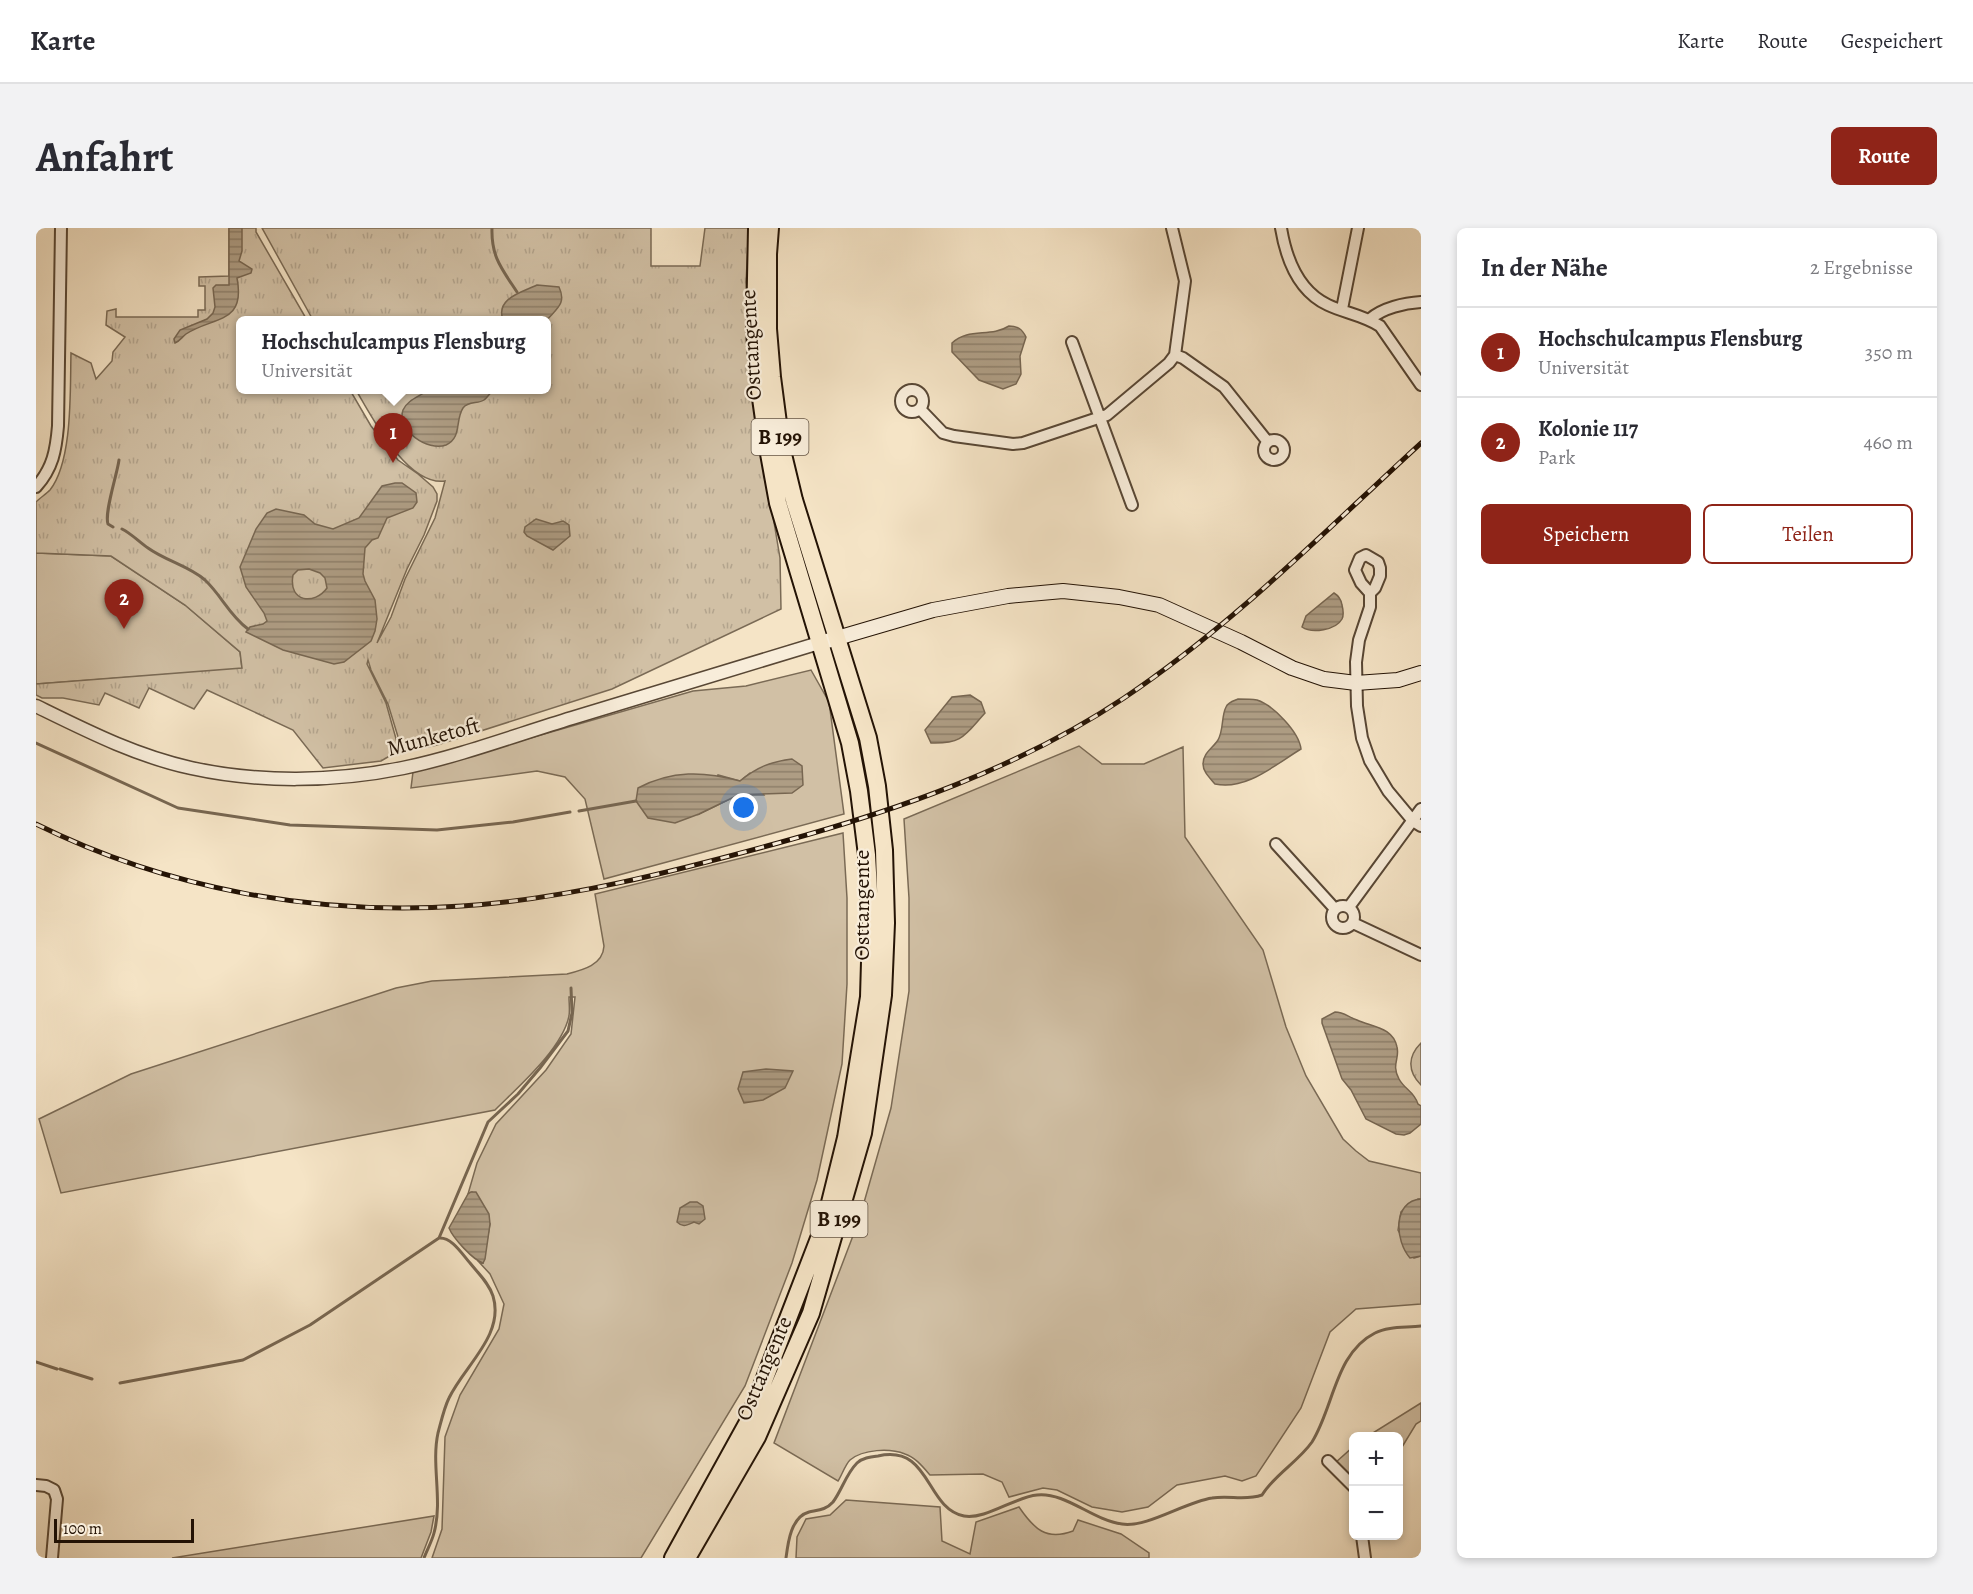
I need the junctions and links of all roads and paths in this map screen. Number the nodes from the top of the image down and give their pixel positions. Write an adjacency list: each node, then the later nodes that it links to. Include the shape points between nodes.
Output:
1 (61, 228): 16 (street, via 56,453)
2 (757, 228): 20 (main road, Osttangente / B 199, via 754,328 768,448 778,503)
3 (770, 228): 19 (main road, Osttangente / B 199, via 768,329 781,446)
4 (1172, 228): 11 (street, via 1185,281)
5 (1281, 228): 8 (street, via 1288,261 1298,278 1321,301)
6 (1358, 228): 8 (street)
7 (1421, 302): 9 (street, via 1400,305)
8 (1341, 309): 9 (street)
9 (1370, 319): 12 (street, via 1380,326)
10 (1072, 342): 14 (street)
11 (1175, 356): 14 (street, via 1114,411); 15 (street, via 1184,358 1224,387)
12 (1421, 385)
13 (920, 409): 14 (street, via 943,433 1013,444)
14 (1099, 418): 17 (street)
15 (1267, 441)
16 (36, 487)
17 (1131, 505)
18 (1370, 593): 22 (street, via 1370,607 1359,640)
19 (838, 638): 20 (main road, Munketoft); 22 (main road, Munketoft, via 933,610 1008,596 1063,591 1159,605 1292,668 1323,679); 37 (main road, Osttangente / B 199, via 868,738 884,850 883,995 862,1133 811,1313 757,1437)
20 (819, 643): 23 (street, Munketoft, via 433,760 331,777 271,778 191,768 148,757); 36 (main road, Osttangente / B 199, via 850,743 859,791 871,926 869,997 846,1137 825,1222 748,1422)
21 (1421, 673): 22 (main road, Munketoft, via 1398,680)
22 (1356, 683): 25 (street, via 1362,738 1370,761 1388,791)
23 (36, 706)
24 (1421, 809): 25 (street)
25 (1417, 824): 27 (street)
26 (1276, 844): 28 (street)
27 (1349, 908): 28 (street); 29 (street, via 1354,914)
28 (1335, 909): 29 (street, via 1332,918 1338,927 1345,928)
29 (1353, 922): 30 (street)
30 (1421, 955)
31 (1328, 1461): 33 (street)
32 (36, 1485): 35 (street, via 54,1490 57,1499)
33 (1352, 1486)
34 (1363, 1540): 38 (street)
35 (52, 1558)
36 (673, 1558)
37 (687, 1558)
38 (1365, 1558)

